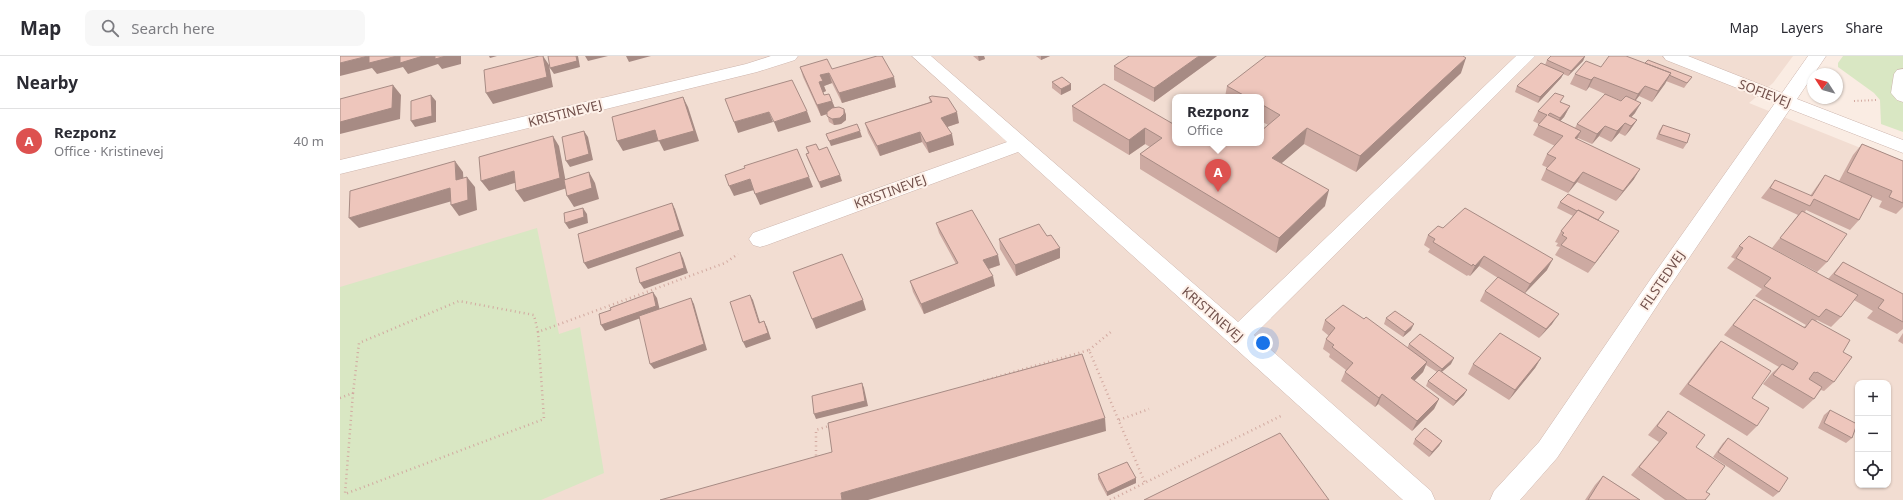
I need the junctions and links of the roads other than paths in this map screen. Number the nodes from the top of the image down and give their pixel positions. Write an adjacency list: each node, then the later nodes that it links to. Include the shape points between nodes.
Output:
1 (789, 56): 11 (street, KRISTINEVEJ, via 751,68)
2 (921, 56): 9 (street, KRISTINEVEJ)
3 (1526, 56): 13 (street)
4 (1672, 56): 8 (street, SOFIEVEJ)
5 (1817, 56): 8 (street, FILSTEDVEJ)
6 (1903, 74): 7 (street, via 1900,92)
7 (1903, 96)
8 (1786, 101): 10 (street, SOFIEVEJ); 15 (street, FILSTEDVEJ, via 1548,450)
9 (1021, 144): 12 (street, KRISTINEVEJ); 13 (street, KRISTINEVEJ)
10 (1903, 147)
11 (340, 167)
12 (760, 239)
13 (1238, 336): 14 (street, KRISTINEVEJ)
14 (1422, 500)
15 (1502, 500)

